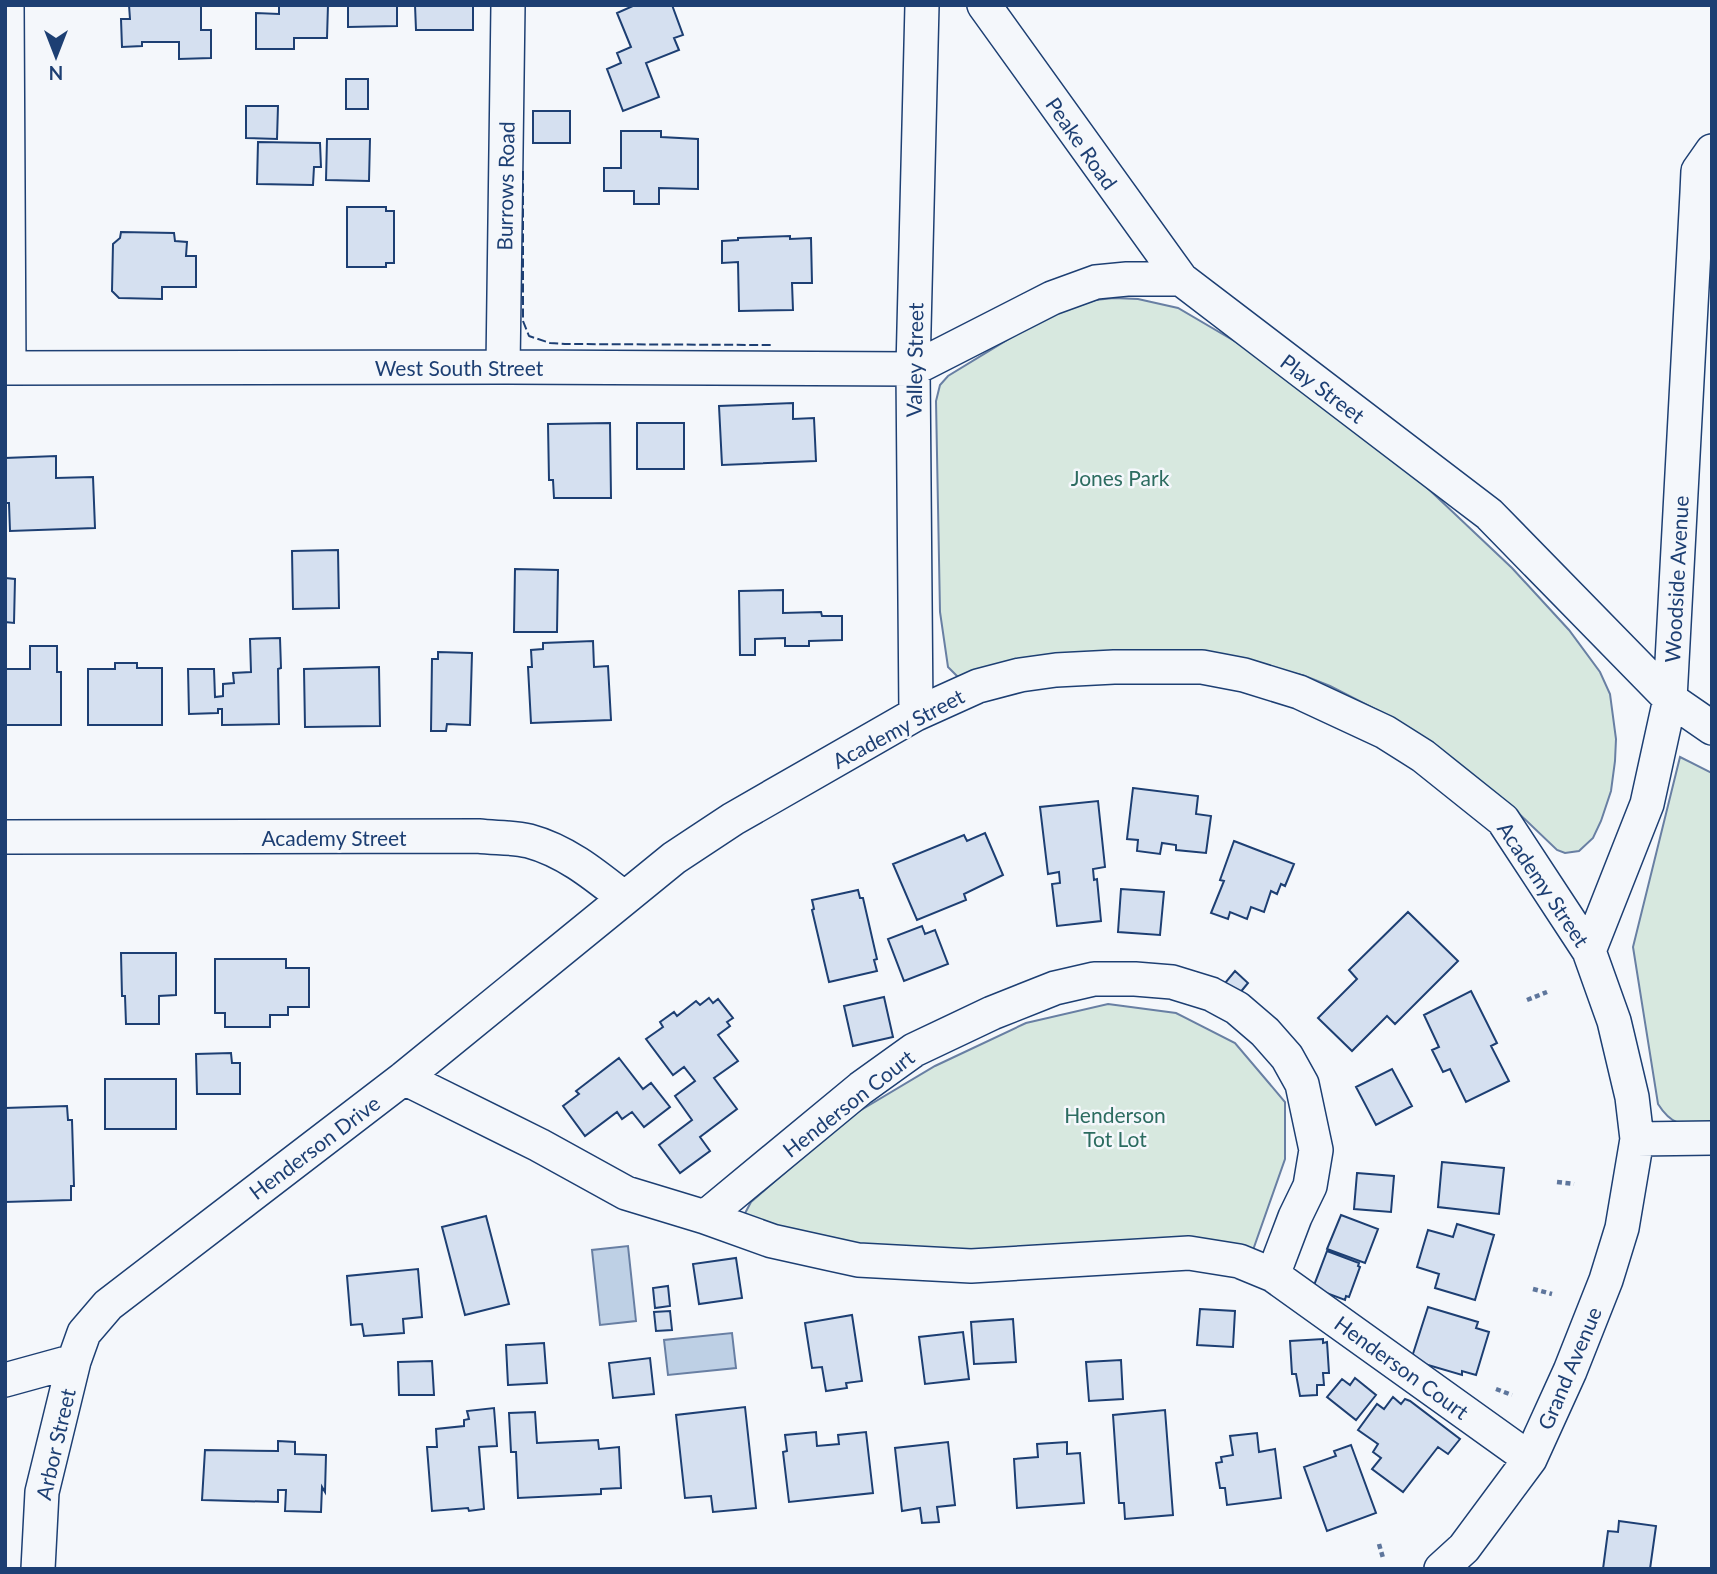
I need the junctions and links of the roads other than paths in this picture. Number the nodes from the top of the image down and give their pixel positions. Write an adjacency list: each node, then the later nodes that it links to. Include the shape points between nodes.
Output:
1 (7, 5): 8 (street)
2 (508, 5): 7 (street, Burrows Road)
3 (922, 5): 9 (street, Valley Street)
4 (984, 5): 6 (street, Peake Road)
5 (1712, 152): 10 (street, Woodside Avenue, via 1699,171 1697,193)
6 (1181, 279): 9 (street, via 1096,282 1052,298); 10 (street, Play Street, via 1489,514)
7 (503, 366): 8 (street, West South Street); 9 (street, West South Street)
8 (7, 368)
9 (913, 369): 11 (street, Valley Street)
10 (1670, 699): 12 (street, Play Street); 15 (street, Woodside Avenue, via 1647,804)
11 (916, 714): 14 (street, Academy Street, via 733,819); 15 (street, Academy Street, via 978,686 1056,670 1202,667 1298,692 1385,732 1503,820)
12 (1712, 728)
13 (5, 838): 14 (street, Academy Street, via 478,836 524,840 582,864)
14 (624, 898): 16 (street, Henderson Drive)
15 (1589, 951): 17 (street, Academy Street, via 1614,1021)
16 (404, 1078): 19 (street, Henderson Court, via 626,1193); 21 (street, Henderson Drive, via 108,1305 84,1333)
17 (1637, 1139): 18 (street); 23 (street, Grand Avenue, via 1622,1228 1606,1280)
18 (1712, 1139)
19 (705, 1217): 20 (street, Henderson Court, via 772,1241 858,1260 971,1266 1189,1253 1240,1261); 20 (street, Henderson Court, via 914,1050 1055,988 1094,979 1172,982 1237,1009 1287,1057 1302,1084 1316,1150 1310,1186)
20 (1273, 1275): 23 (street, Henderson Court)
21 (74, 1361): 22 (street); 24 (street, Arbor Street, via 41,1492)
22 (5, 1380)
23 (1530, 1459): 25 (street, Grand Avenue, via 1464,1548)
24 (38, 1569)
25 (1441, 1569)

